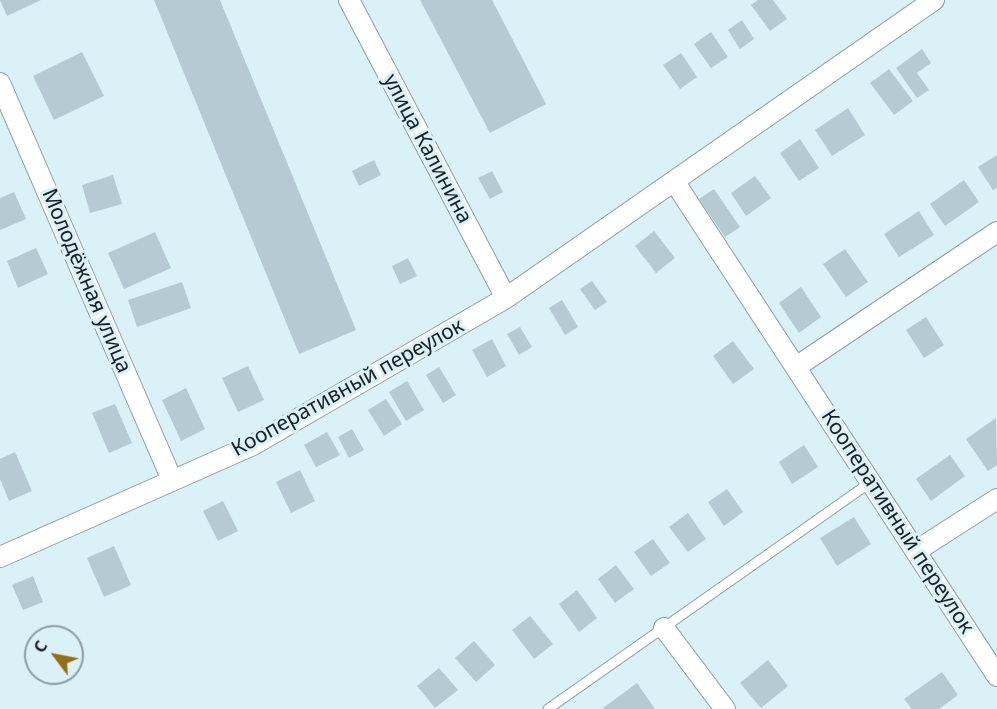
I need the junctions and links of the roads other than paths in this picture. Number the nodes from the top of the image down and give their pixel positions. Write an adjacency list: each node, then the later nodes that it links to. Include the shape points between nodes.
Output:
1 (349, 0): 6 (street, улица Калинина)
2 (934, 0): 4 (street, Кооперативный переулок)
3 (0, 83): 8 (street, Молодёжная улица)
4 (674, 181): 6 (street, Кооперативный переулок); 7 (street, Кооперативный переулок)
5 (997, 232): 7 (street)
6 (506, 298): 8 (street, Кооперативный переулок, via 253,445)
7 (796, 367): 9 (street, Кооперативный переулок)
8 (172, 480): 12 (street, Кооперативный переулок)
9 (871, 482): 11 (street, Кооперативный переулок); 13 (lane)
10 (997, 499): 11 (street)
11 (916, 551): 14 (street, Кооперативный переулок)
12 (0, 557)
13 (664, 628): 15 (lane); 16 (street)
14 (997, 676)
15 (548, 709)
16 (725, 709)

